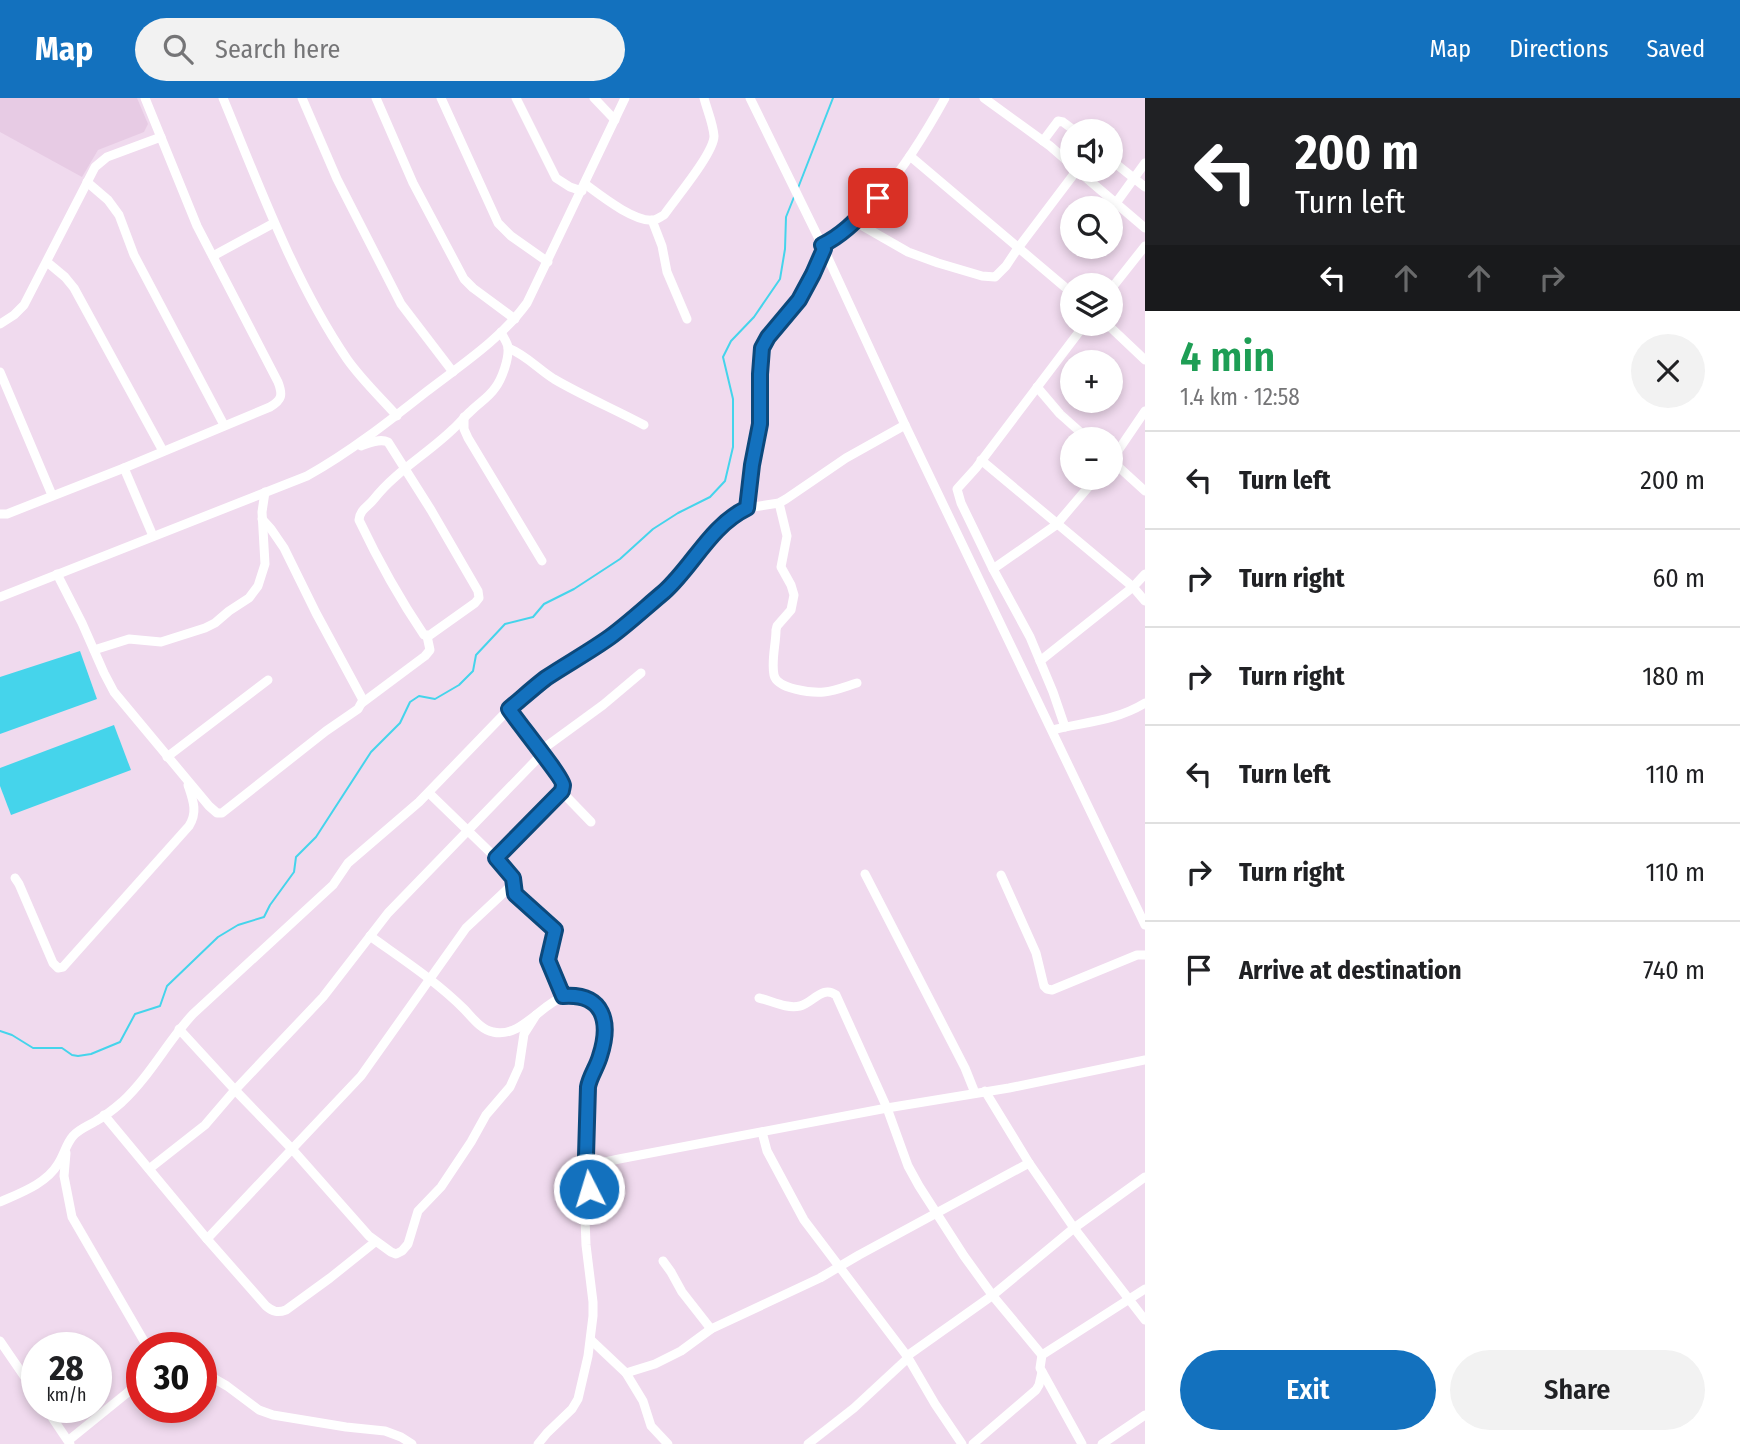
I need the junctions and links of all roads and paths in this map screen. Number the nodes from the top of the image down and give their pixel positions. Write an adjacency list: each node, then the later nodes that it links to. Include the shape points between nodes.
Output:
1 (145, 98): 15 (street)
2 (223, 98): 32 (street)
3 (302, 98): 51 (street, via 401,304)
4 (376, 98): 42 (street, via 413,183 464,279)
5 (441, 98): 39 (street, via 498,223)
6 (516, 98): 25 (street, via 556,178 570,187)
7 (594, 98): 13 (street)
8 (625, 98): 13 (street)
9 (704, 98): 30 (street, via 714,139 709,151 664,215)
10 (750, 98): 35 (street)
11 (945, 98): 17 (street)
12 (984, 98): 16 (street)
13 (615, 120): 25 (street)
14 (1060, 121): 16 (street)
15 (161, 137): 22 (street, via 107,157); 37 (street)
16 (1042, 141): 18 (street)
17 (910, 156): 31 (street); 36 (street)
18 (1060, 156)
19 (1145, 163): 21 (street)
20 (1123, 169): 21 (street)
21 (1134, 178): 26 (street); 28 (street)
22 (87, 182): 38 (street); 56 (street, via 119,215 134,255)
23 (1068, 182): 36 (street)
24 (1091, 182): 27 (street)
25 (583, 187): 30 (street, via 635,216); 39 (street)
26 (1145, 187)
27 (1108, 196)
28 (1121, 196)
29 (1123, 209): 33 (street)
30 (652, 220): 43 (street)
31 (854, 221): 35 (street); 36 (street, via 908,252 982,276 999,275)
32 (274, 223): 37 (street); 54 (street, via 333,337)
33 (1145, 228)
34 (1145, 246): 40 (street)
35 (823, 247): 58 (street); 72 (street, via 799,300 762,348 760,424)
36 (1018, 248): 41 (street)
37 (213, 257): 56 (street, via 281,389 279,402)
38 (47, 262): 44 (street, via 21,309); 61 (street, via 74,288)
39 (548, 262): 42 (street)
40 (1123, 274)
41 (1060, 283)
42 (515, 319): 45 (street)
43 (687, 319)
44 (0, 324)
45 (501, 332): 48 (street); 51 (street)
46 (1076, 336): 52 (street)
47 (1120, 336): 49 (street)
48 (508, 348): 55 (street, via 498,384); 57 (street, via 558,381)
49 (1145, 360)
50 (0, 372): 70 (street)
51 (453, 372): 54 (street)
52 (1037, 387): 59 (street); 63 (street)
53 (1145, 411): 60 (street)
54 (397, 416): 62 (street)
55 (464, 417): 65 (street); 77 (street, via 468,438)
56 (223, 425): 61 (street)
57 (644, 425)
58 (905, 425): 71 (street); 94 (street)
59 (1075, 427)
60 (1123, 443)
61 (163, 451): 64 (street)
62 (347, 453): 65 (street, via 385,440); 69 (street, via 307,476)
63 (982, 460): 75 (street); 78 (street, via 957,489)
64 (124, 468): 70 (street); 76 (street)
65 (406, 469): 84 (street, via 362,511 359,520 394,588); 84 (street, via 479,595 475,603)
66 (1123, 471): 68 (street)
67 (1086, 490): 75 (street)
68 (1145, 491)
69 (265, 492): 74 (street); 76 (street)
70 (52, 495): 73 (street)
71 (779, 502): 72 (street); 89 (street, via 787,536 781,567 794,595 791,610 776,629 775,678 798,690 825,692)
72 (747, 508): 92 (street, via 724,524 656,598)
73 (0, 514)
74 (262, 519): 85 (street, via 264,571 249,598 205,628 161,642 129,639); 90 (street, via 284,548)
75 (1056, 525): 78 (street); 81 (street)
76 (153, 536): 79 (street)
77 (542, 561)
78 (993, 569): 86 (street)
79 (57, 574): 82 (street); 85 (street)
80 (1145, 574): 81 (street)
81 (1133, 587): 83 (street); 86 (street)
82 (0, 597)
83 (1145, 601)
84 (427, 636): 90 (street, via 430,650 425,656)
85 (94, 650): 96 (street, via 114,692)
86 (1040, 661): 93 (street)
87 (641, 673): 95 (street)
88 (268, 680): 96 (street)
89 (857, 683)
90 (362, 703): 97 (street, via 225,812 214,811)
91 (1145, 703): 93 (street, via 1126,714)
92 (509, 709): 95 (street); 99 (street)
93 (1065, 727): 94 (street)
94 (1052, 730): 107 (street)
95 (541, 752): 98 (street, via 563,783); 101 (street)
96 (167, 757): 97 (street)
97 (186, 780): 105 (street, via 194,819 62,967 53,962)
98 (562, 791): 100 (street); 102 (street)
99 (429, 793): 101 (street); 114 (street, via 359,852 333,885)
100 (591, 822)
101 (468, 831): 102 (street); 108 (street)
102 (496, 858): 106 (street)
103 (865, 874): 117 (street)
104 (1001, 875): 109 (street, via 1047,989)
105 (15, 878)
106 (514, 883): 110 (street, via 466,929); 111 (street, via 515,894 555,930 548,960)
107 (1145, 925)
108 (370, 936): 110 (street); 116 (street, via 310,1011)
109 (1145, 955)
110 (429, 979): 113 (street, via 490,1032 511,1032); 122 (street, via 361,1076)
111 (563, 996): 113 (street); 125 (street, via 590,1000 604,1018 601,1050 588,1087 586,1156)
112 (760, 998): 118 (street, via 794,1006 824,992 834,993)
113 (536, 1015): 131 (street, via 524,1034 514,1080 441,1187 418,1211 406,1247 396,1254)
114 (179, 1029): 116 (street); 119 (street, via 123,1101)
115 (1145, 1060): 117 (street)
116 (235, 1090): 122 (street); 124 (street, via 205,1125)
117 (980, 1092): 118 (street); 123 (street)
118 (887, 1108): 120 (street); 128 (street, via 908,1166)
119 (104, 1115): 121 (street, via 73,1136); 124 (street)
120 (762, 1132): 125 (street, via 612,1160); 133 (street, via 765,1147 804,1220)
121 (66, 1148): 127 (street, via 41,1181); 139 (street, via 64,1176 72,1217)
122 (292, 1149): 130 (street); 131 (street)
123 (1029, 1163): 128 (street); 129 (street)
124 (149, 1169): 130 (street)
125 (596, 1169): 140 (street, via 585,1218 593,1302)
126 (1145, 1177): 129 (street)
127 (0, 1202)
128 (935, 1213): 133 (street); 135 (street)
129 (1074, 1228): 135 (street); 136 (street)
130 (207, 1239): 131 (street, via 276,1312 286,1310)
131 (375, 1242)
132 (663, 1261): 138 (street)
133 (838, 1266): 138 (street); 143 (street)
134 (1145, 1289): 136 (street)
135 (993, 1295): 142 (street); 143 (street)
136 (1129, 1298): 137 (street); 142 (street)
137 (1145, 1320)
138 (711, 1329): 146 (street, via 681,1351)
139 (139, 1332)
140 (591, 1340): 146 (street); 153 (street, via 577,1402)
141 (0, 1341): 144 (street)
142 (1042, 1355): 145 (street)
143 (908, 1357): 155 (street); 156 (street)
144 (21, 1372)
145 (1042, 1372): 157 (street, via 1036,1390); 158 (street)
146 (626, 1373): 154 (street, via 651,1426)
147 (217, 1380): 152 (street, via 273,1415 385,1431)
148 (126, 1394): 151 (street)
149 (1145, 1415): 159 (street)
150 (56, 1423): 151 (street)
151 (69, 1442)
152 (412, 1444)
153 (538, 1444)
154 (668, 1444)
155 (807, 1444)
156 (962, 1444)
157 (973, 1444)
158 (1082, 1444)
159 (1102, 1444)

